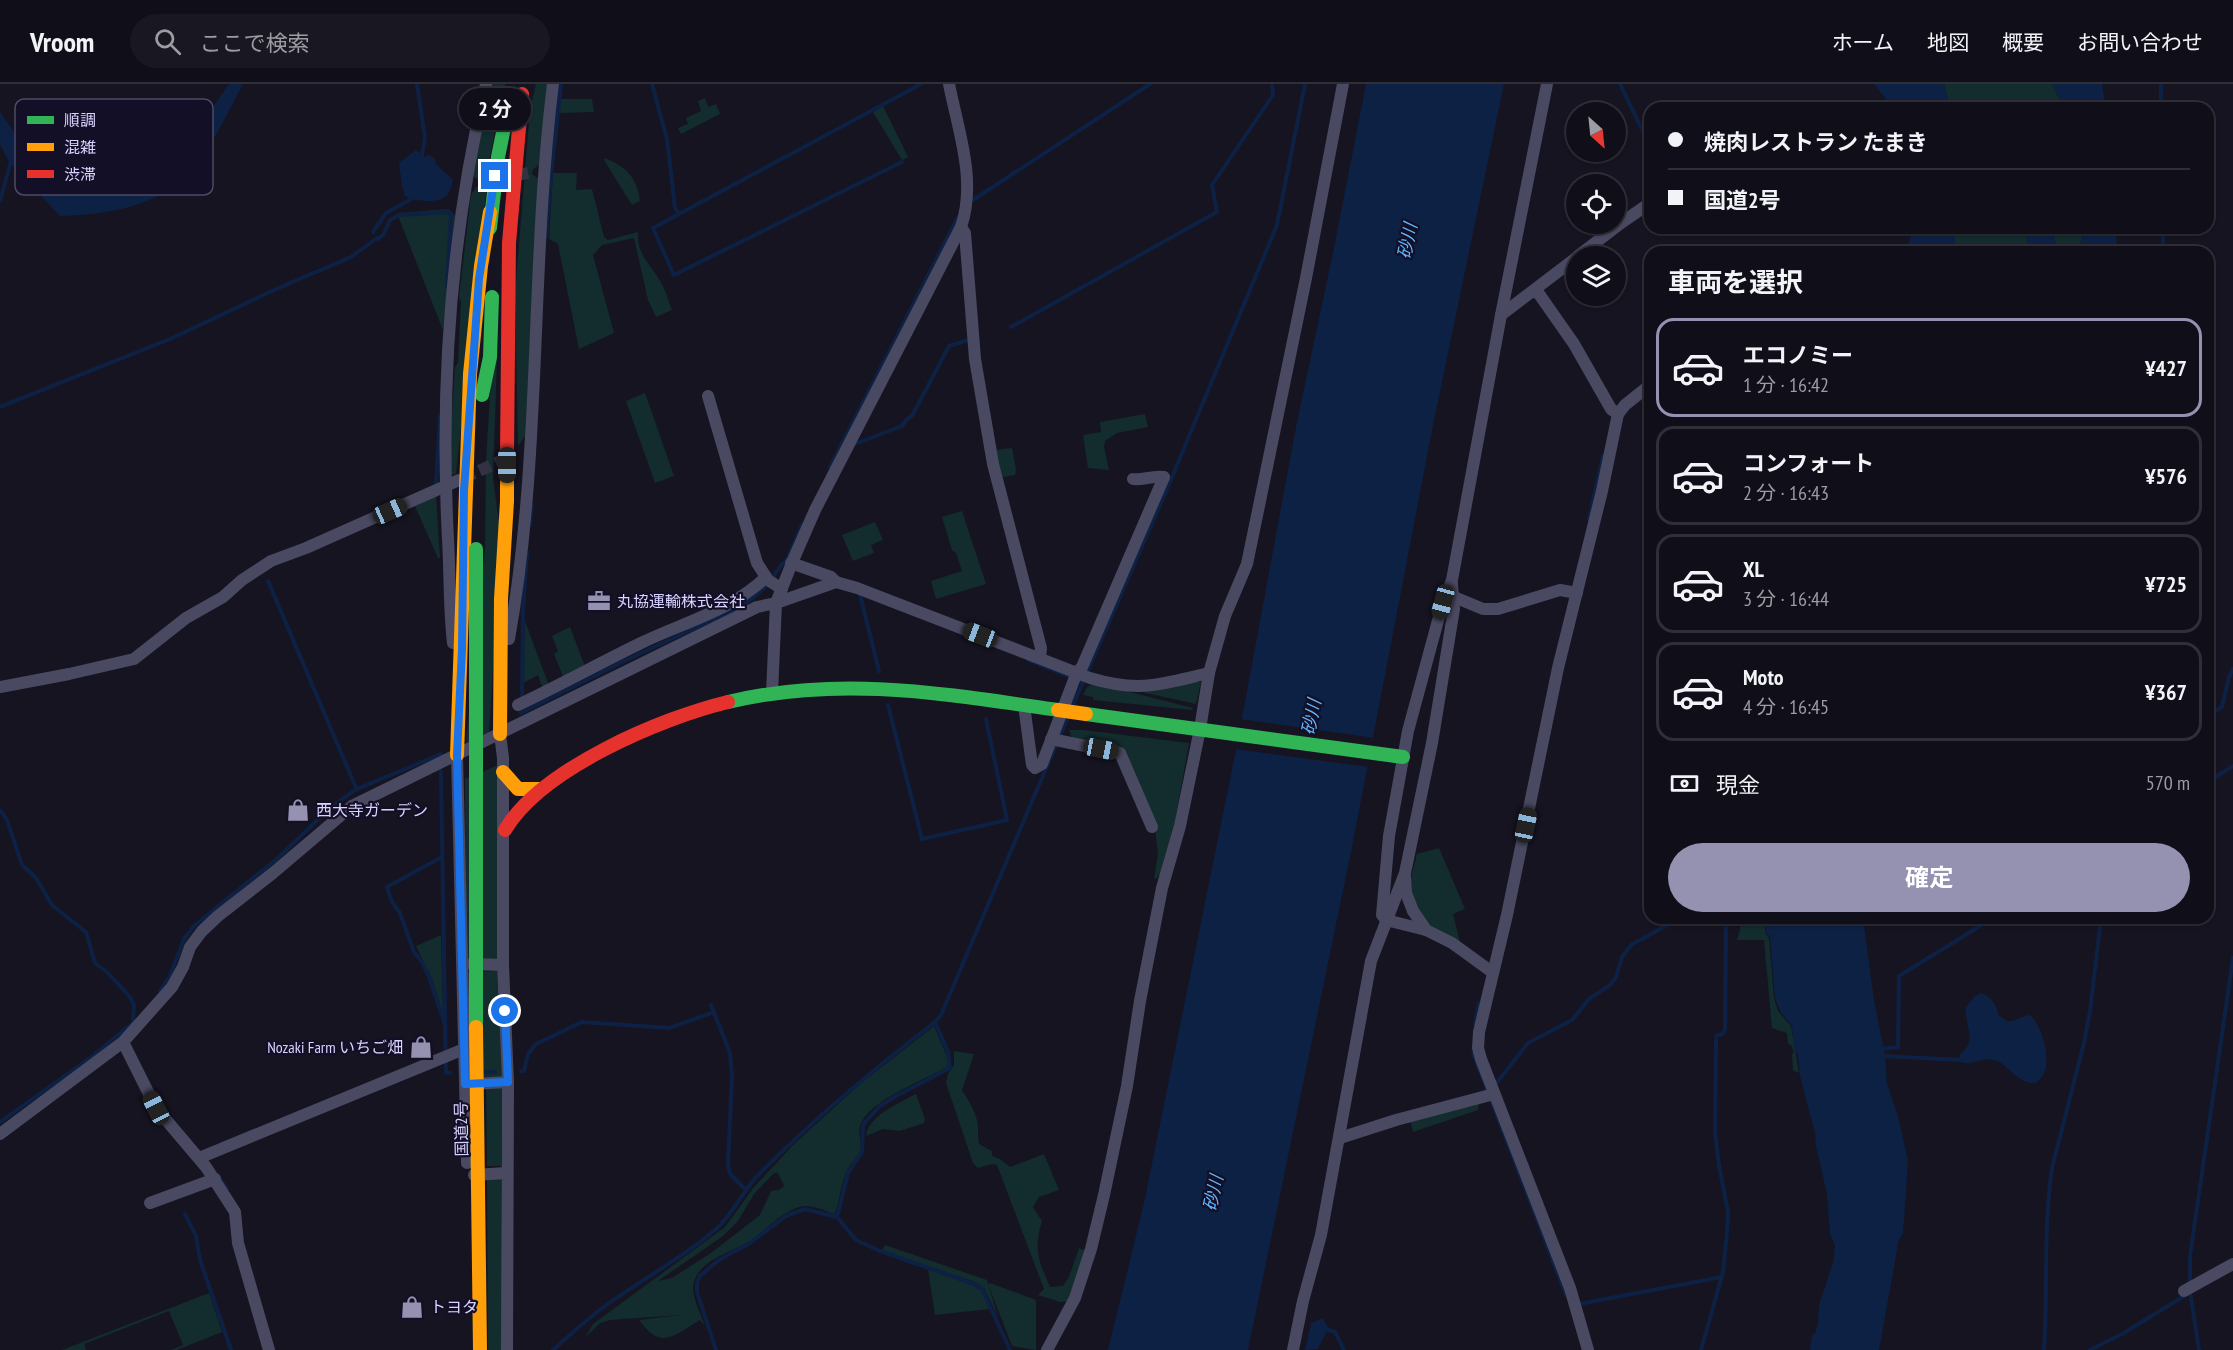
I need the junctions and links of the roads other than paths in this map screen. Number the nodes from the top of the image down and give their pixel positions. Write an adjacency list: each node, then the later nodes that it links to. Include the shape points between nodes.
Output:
1 (486, 84): 8 (street)
2 (553, 84): 20 (street, via 539,171)
3 (949, 84): 11 (street, via 966,167 967,210)
4 (1342, 84): 32 (street, via 1247,564 1225,616)
5 (1547, 84): 15 (street)
6 (520, 87): 10 (main road, 国道2号, via 498,157); 18 (main road, 国道2号, via 493,282 490,357); 34 (main road, via 509,243 507,501)
7 (481, 182): 8 (street)
8 (467, 185): 24 (street, via 456,243)
9 (1644, 207): 12 (street)
10 (490, 212): 18 (main road, 国道2号); 36 (main road, via 479,279 469,401)
11 (961, 227): 25 (street); 31 (street, via 965,233 975,358 993,464 1041,648)
12 (1591, 246)
13 (1566, 266): 14 (street)
14 (1534, 292): 15 (street); 19 (street, via 1568,334 1611,409)
15 (1501, 315): 29 (street)
16 (1644, 390): 19 (street)
17 (708, 396): 26 (street, via 757,563)
18 (481, 403): 71 (main road, 国道2号, bridge, via 476,549)
19 (1618, 414): 28 (street)
20 (529, 448): 21 (street); 34 (street, via 519,582)
21 (516, 454)
22 (1133, 478): 33 (street, via 1164,477)
23 (459, 480): 24 (street)
24 (444, 487): 35 (street, via 271,561 223,597 186,618 134,659); 36 (street, via 449,613)
25 (791, 563): 26 (street); 27 (street, via 831,578)
26 (772, 582): 30 (street); 38 (street)
27 (833, 583): 30 (street); 31 (street, via 857,588)
28 (1574, 592): 29 (street, via 1560,590 1498,609 1483,609); 54 (street)
29 (1450, 595): 44 (street, via 1417,697); 49 (street, via 1454,609)
30 (776, 603): 37 (street); 41 (street, via 737,616)
31 (1040, 658): 33 (street)
32 (1209, 673): 33 (street, via 1134,687); 40 (street)
33 (1080, 677): 42 (street)
34 (500, 686): 41 (main road)
35 (0, 687)
36 (459, 687): 43 (main road)
37 (772, 693): 39 (main road, via 876,688); 46 (main road, via 667,720)
38 (518, 705)
39 (1024, 705): 40 (main road, bridge); 42 (street, via 1035,768 1042,764)
40 (1200, 729): 44 (main road); 73 (street, via 1180,826 1162,888 1101,1206 1075,1298)
41 (500, 734): 43 (street); 45 (street)
42 (1056, 740): 47 (street, via 1120,753)
43 (457, 755): 52 (street); 55 (street, via 352,806 218,916 190,946 172,987)
44 (1403, 757): 50 (street, via 1389,836 1382,915)
45 (503, 772): 46 (main road, via 518,789); 48 (street)
46 (541, 789): 48 (main road)
47 (1152, 827)
48 (505, 830): 53 (street)
49 (1405, 873): 50 (street); 51 (street, via 1406,893)
50 (1386, 920): 51 (street); 61 (street, via 1371,961)
51 (1426, 930): 54 (street, via 1452,942)
52 (463, 964): 53 (street); 56 (street)
53 (503, 965): 57 (street)
54 (1492, 972): 59 (street, via 1478,1048)
55 (123, 1042): 60 (street); 62 (street, via 156,1108)
56 (464, 1049): 58 (street); 62 (street)
57 (508, 1082): 58 (street); 63 (street)
58 (465, 1084): 64 (street)
59 (1490, 1095): 61 (street); 75 (street, via 1570,1288)
60 (0, 1134)
61 (1340, 1138): 74 (street)
62 (202, 1157): 65 (street)
63 (506, 1173): 64 (street); 72 (street)
64 (467, 1175): 70 (street)
65 (215, 1179): 66 (street); 69 (street, via 235,1212 238,1243)
66 (150, 1203)
67 (2233, 1264): 68 (street)
68 (2188, 1289)
69 (269, 1350)
70 (470, 1350)
71 (480, 1350)
72 (507, 1350)
73 (1047, 1350)
74 (1293, 1350)
75 (1588, 1350)

